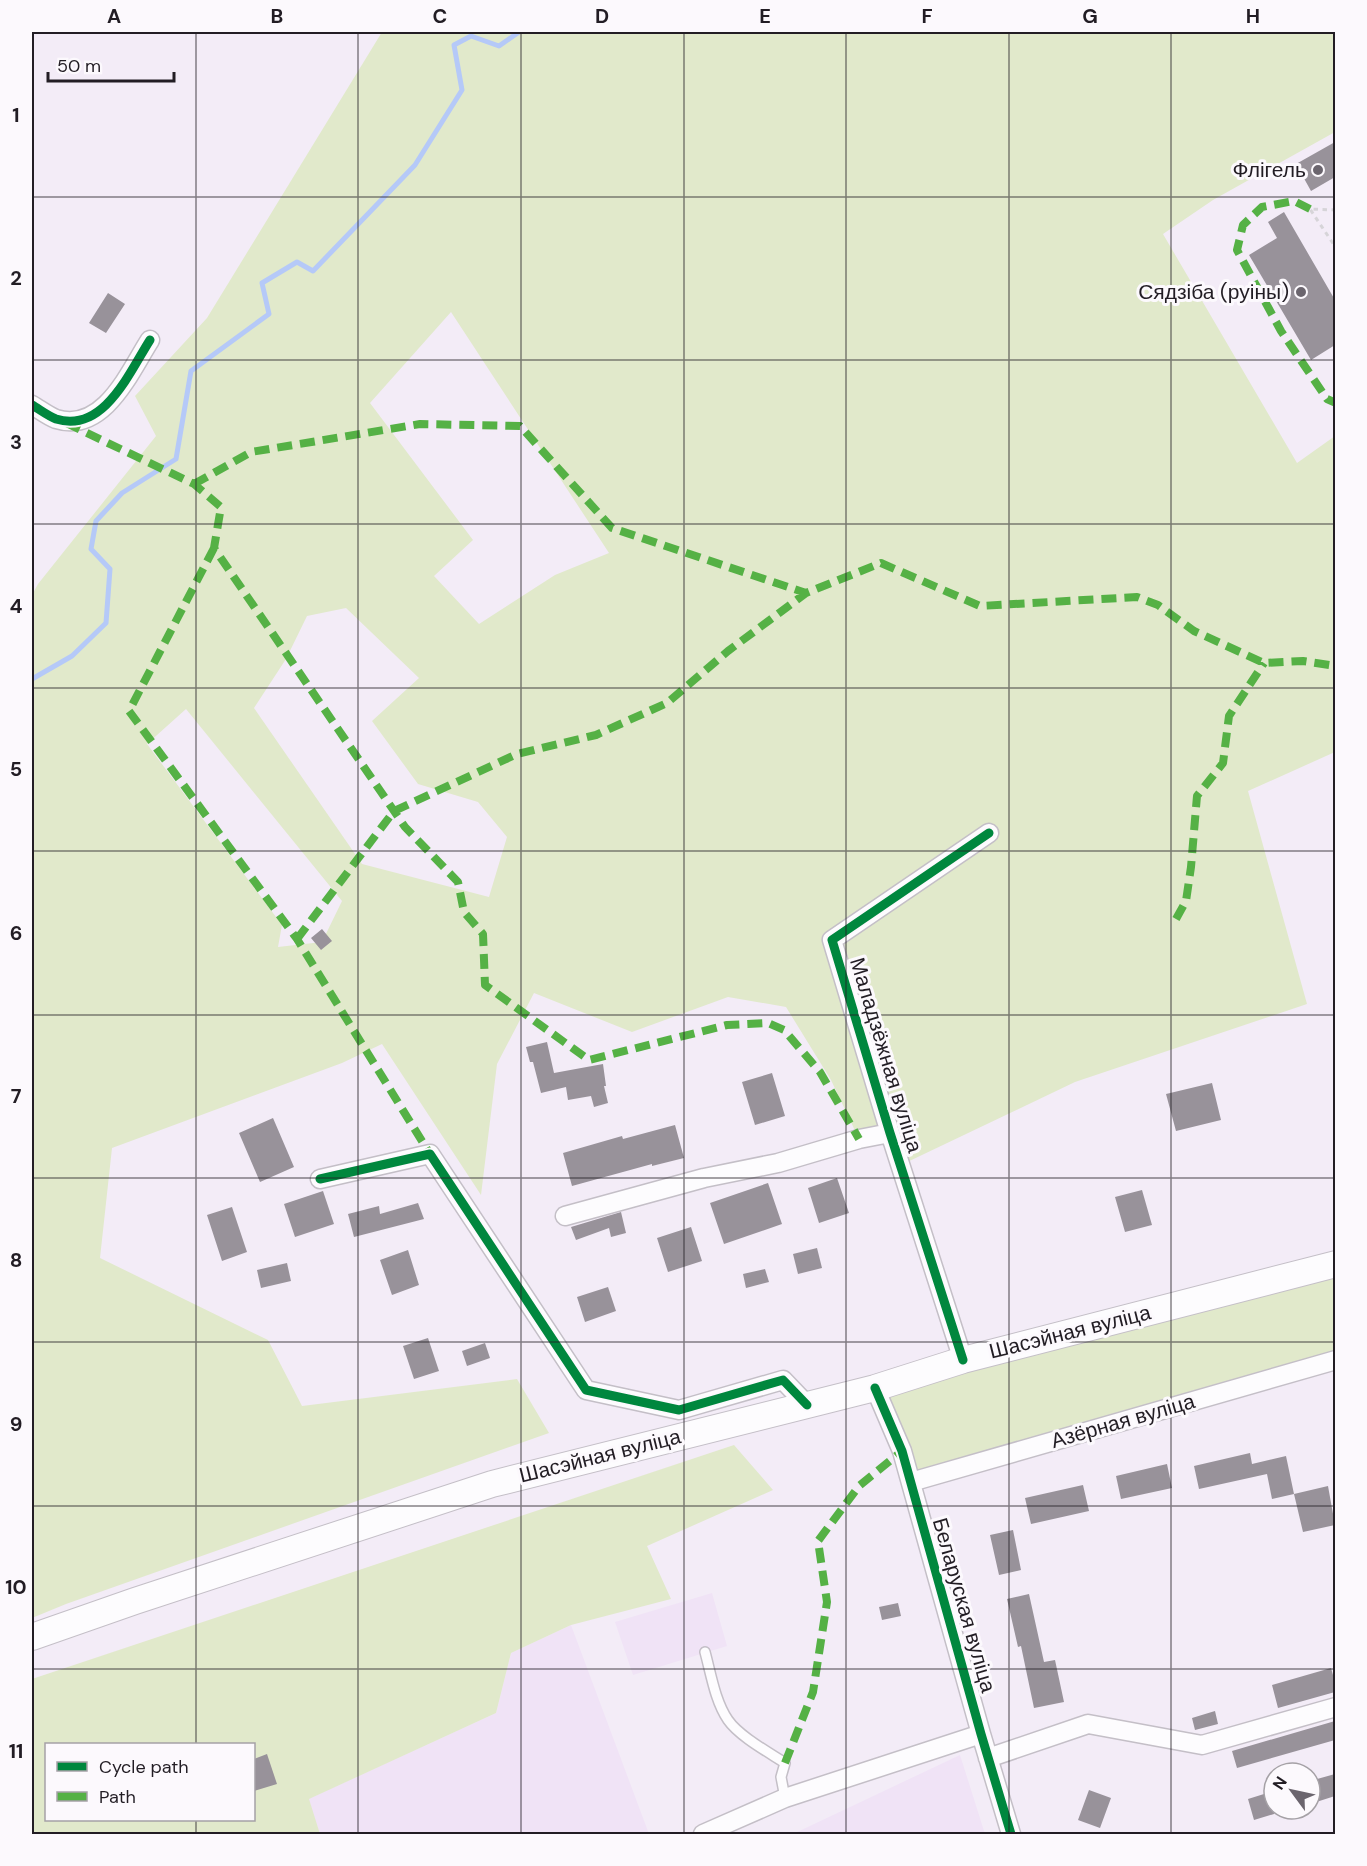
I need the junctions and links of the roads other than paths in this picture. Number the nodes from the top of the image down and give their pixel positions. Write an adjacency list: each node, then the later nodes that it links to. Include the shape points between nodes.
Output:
1 (150, 340): 2 (street, via 113,399 99,411 69,421)
2 (32, 405)
3 (988, 833): 4 (street, Маладзёжная вуліца, via 832,940)
4 (890, 1133): 6 (street, Маладзёжная вуліца); 8 (street, Маладзёжная вуліца)
5 (320, 1179): 11 (street, via 430,1154 586,1390 679,1410 783,1380)
6 (565, 1216)
7 (1335, 1264): 8 (main road, Шасэйная вуліца)
8 (963, 1360): 10 (main road, Шасэйная вуліца)
9 (1335, 1360): 12 (street, Азёрная вуліца)
10 (875, 1388): 11 (main road, Шасэйная вуліца); 12 (street, Беларуская вуліца)
11 (807, 1405): 13 (main road, Шасэйная вуліца, via 492,1484)
12 (911, 1482): 16 (street, Беларуская вуліца)
13 (32, 1637)
14 (705, 1653): 18 (lane, via 717,1696 729,1720 785,1763 781,1777)
15 (1335, 1707): 17 (street, via 1202,1745 1088,1724)
16 (981, 1734): 17 (street, Беларуская вуліца); 18 (street)
17 (988, 1758): 20 (street, Беларуская вуліца)
18 (785, 1798): 19 (street)
19 (703, 1834)
20 (1011, 1834)

